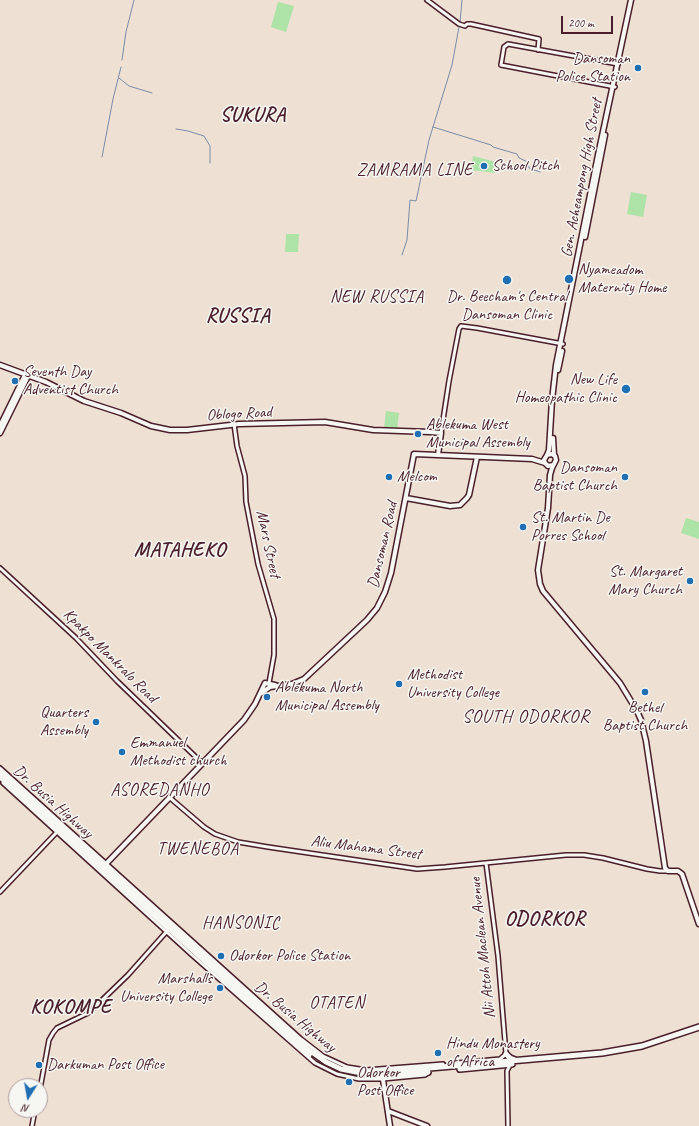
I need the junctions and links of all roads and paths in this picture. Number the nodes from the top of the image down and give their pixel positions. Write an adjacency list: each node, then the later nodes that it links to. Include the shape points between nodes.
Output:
1 (427, 0): 3 (street, via 460,25 471,24 539,39)
2 (632, 0): 4 (main road, Gen. Acheampong High Street); 5 (main road, Gen. Acheampong High Street)
3 (538, 50): 4 (street); 5 (street, via 506,45 501,65)
4 (618, 64): 5 (main road, Gen. Acheampong High Street)
5 (614, 87): 6 (main road, Gen. Acheampong High Street)
6 (562, 344): 12 (street, via 461,326); 14 (main road, Gen. Acheampong High Street, via 554,382 549,450); 15 (main road, Gen. Acheampong High Street, via 554,393)
7 (0, 366): 8 (main road, Oblogo Road)
8 (26, 376): 9 (main road, Oblogo Road, via 151,426 187,430); 10 (main road); 11 (main road)
9 (234, 424): 12 (main road, Oblogo Road, via 325,422 373,430); 23 (street, Mars Street, via 245,476 246,502 258,564 274,619 275,648)
10 (0, 426)
11 (0, 433)
12 (441, 433): 13 (main road)
13 (438, 455): 16 (main road); 21 (main road, Dansoman Road, via 414,454)
14 (546, 455): 15 (main road); 17 (main road); 18 (main road)
15 (554, 455): 19 (main road, via 556,460)
16 (477, 457): 17 (main road); 21 (main road, via 468,498 460,504 450,506)
17 (532, 459): 18 (main road)
18 (546, 464): 19 (main road); 20 (main road)
19 (553, 465): 20 (main road)
20 (550, 475): 33 (main road, via 538,580 543,591 620,683 641,720)
21 (406, 498): 23 (main road, Dansoman Road, via 388,584 377,608 304,680 297,683)
22 (0, 568): 24 (street, Kpakpo Mankralo Road, via 76,638)
23 (268, 685): 24 (main road, via 245,718)
24 (202, 763): 28 (main road)
25 (0, 768): 29 (street, Dr. Busia Highway)
26 (0, 772): 29 (highway, Dr. Busia Highway)
27 (0, 779): 30 (street, Dr. Busia Highway); 32 (highway, Dr. Busia Highway)
28 (169, 797): 31 (street, Aliu Mahama Street, via 204,827 238,842 417,869); 32 (main road)
29 (53, 818): 32 (highway, Dr. Busia Highway)
30 (57, 832): 34 (street, Dr. Busia Highway); 35 (street)
31 (486, 863): 33 (street, Aliu Mahama Street, via 580,855 647,869); 45 (street, Nii Attoh Maclean Avenue, via 499,963)
32 (104, 865): 34 (highway, Dr. Busia Highway); 36 (street, Dr. Busia Highway); 37 (highway, Dr. Busia Highway)
33 (666, 870): 38 (main road, via 682,874)
34 (107, 875): 39 (highway, Dr. Busia Highway)
35 (0, 892)
36 (151, 904): 37 (highway); 44 (street, Dr. Busia Highway)
37 (165, 920): 39 (highway, Dr. Busia Highway)
38 (699, 924)
39 (168, 928): 40 (highway, Dr. Busia Highway); 40 (highway, Dr. Busia Highway, via 192,945); 47 (street, Dr. Busia Highway, via 297,1048); 52 (street, via 128,975 93,1009 57,1028 49,1040)
40 (216, 969): 41 (highway, Dr. Busia Highway)
41 (246, 996): 44 (highway, Dr. Busia Highway); 47 (highway, Dr. Busia Highway)
42 (699, 1027): 46 (highway, Dr. Busia Highway, via 660,1041 626,1049)
43 (699, 1030): 48 (highway, Dr. Busia Highway, via 652,1046 624,1052)
44 (294, 1035): 49 (street, Dr. Busia Highway, via 323,1056 354,1069); 53 (highway, Dr. Busia Highway, via 313,1054 337,1067)
45 (506, 1054): 46 (highway); 49 (street, via 500,1059)
46 (517, 1061): 49 (highway, Dr. Busia Highway)
47 (321, 1064): 53 (highway, Dr. Busia Highway, via 344,1072); 53 (street, Dr. Busia Highway, via 337,1074 348,1077)
48 (510, 1065): 50 (highway, Dr. Busia Highway); 51 (street)
49 (446, 1066): 53 (highway, Dr. Busia Highway, via 387,1074)
50 (500, 1066): 51 (street); 53 (highway, Dr. Busia Highway)
51 (507, 1071): 57 (street)
52 (42, 1078)
53 (382, 1078): 54 (main road)
54 (388, 1111): 55 (main road); 56 (main road)
55 (390, 1126)
56 (427, 1126)
57 (508, 1126)

